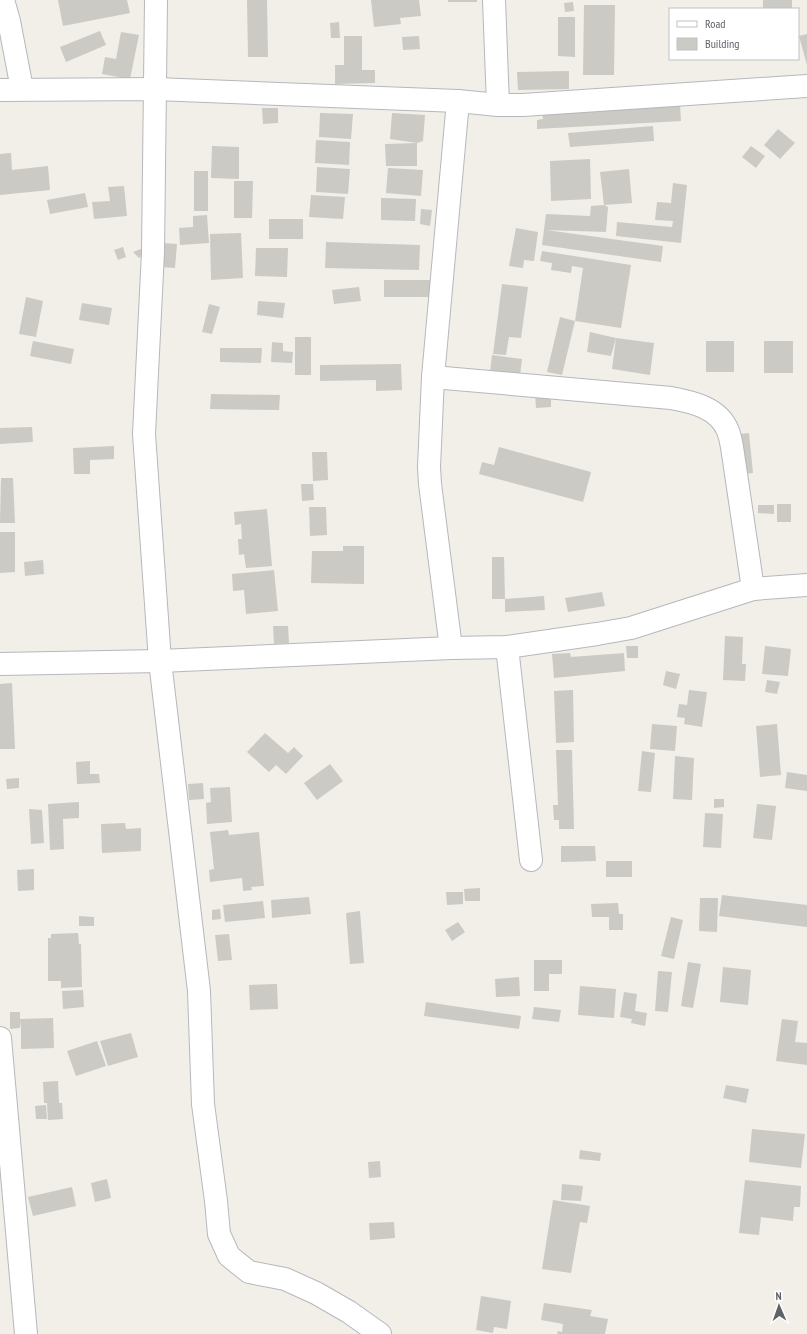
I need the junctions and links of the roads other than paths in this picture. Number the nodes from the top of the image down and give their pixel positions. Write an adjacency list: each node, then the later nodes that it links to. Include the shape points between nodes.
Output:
1 (3, 0): 4 (street)
2 (156, 0): 7 (street)
3 (494, 0): 10 (street)
4 (4, 22): 6 (street)
5 (807, 86): 10 (street)
6 (22, 89): 7 (street); 8 (street)
7 (156, 89): 9 (street); 16 (street, via 153,252 144,434)
8 (0, 90)
9 (458, 101): 10 (street); 11 (street)
10 (498, 105)
11 (433, 378): 13 (street, via 671,398 708,408 719,417 728,431 732,447); 15 (street, via 430,484)
12 (807, 586): 13 (street)
13 (753, 589): 14 (street, via 631,628)
14 (507, 647): 15 (street); 18 (street)
15 (451, 648): 16 (street)
16 (160, 661): 17 (street); 21 (street, via 199,991 202,1104 216,1201 218,1234 229,1256 249,1272 284,1280 316,1293)
17 (0, 664)
18 (531, 860)
19 (0, 1038): 20 (street)
20 (26, 1334)
21 (380, 1334)

